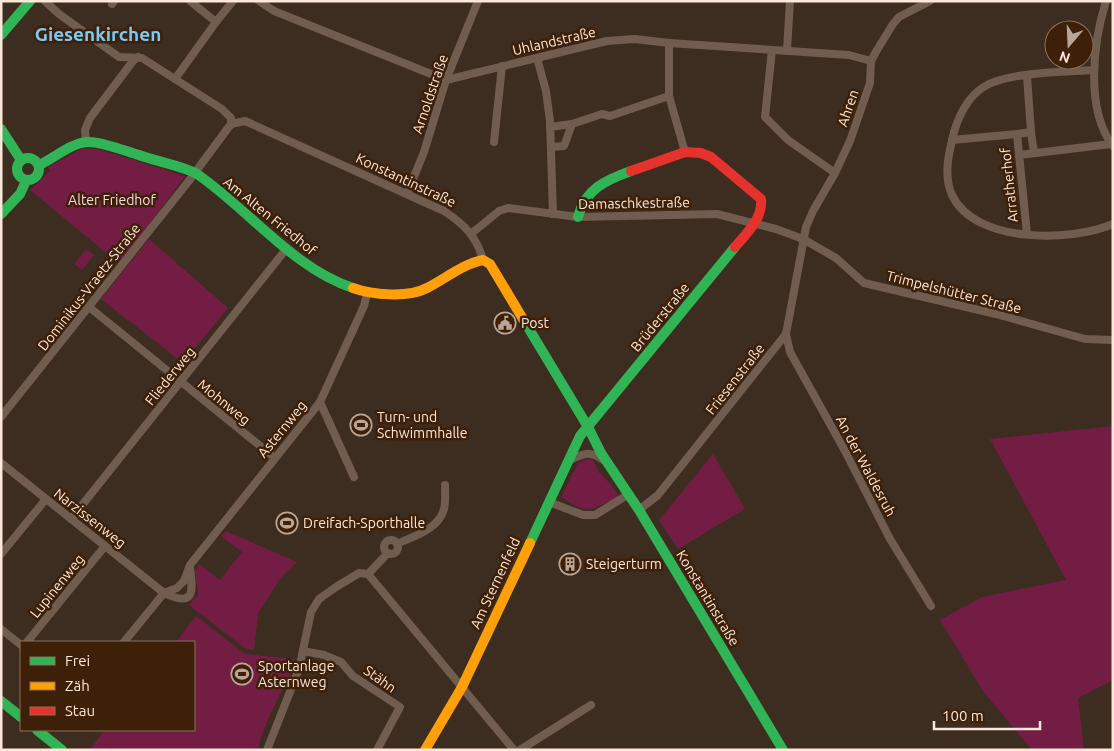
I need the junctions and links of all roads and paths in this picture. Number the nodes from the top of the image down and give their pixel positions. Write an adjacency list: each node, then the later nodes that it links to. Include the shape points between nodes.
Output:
1 (30, 1): 11 (street)
2 (45, 1): 15 (street, via 119,57)
3 (190, 1): 10 (street)
4 (233, 1): 10 (street)
5 (259, 1): 22 (street, via 274,12)
6 (478, 1): 22 (street, Arnoldstraße)
7 (790, 1): 14 (street)
8 (930, 1): 17 (street, Ahren, via 899,17)
9 (1106, 1): 19 (street, via 1096,43)
10 (216, 22): 21 (street)
11 (1, 34)
12 (669, 43): 13 (street, Uhlandstraße); 16 (street, Uhlandstraße, via 635,39 607,41); 23 (street)
13 (772, 50): 14 (street, Uhlandstraße); 41 (street, via 765,117 788,140)
14 (787, 50): 17 (street, Uhlandstraße, via 849,55)
15 (138, 57): 21 (street); 31 (street, via 90,118 85,130)
16 (537, 58): 18 (street, Uhlandstraße); 26 (street, via 546,92)
17 (871, 61): 41 (street, Ahren, via 865,99)
18 (502, 66): 22 (street, Uhlandstraße); 32 (street)
19 (1094, 70): 20 (street, Arratherhof); 33 (street, via 1097,108)
20 (1027, 76): 28 (street); 30 (street, Arratherhof, via 1002,79 974,94 962,111)
21 (175, 79): 24 (street, via 226,112)
22 (446, 80): 43 (street, Arnoldstraße)
23 (668, 96): 25 (street, via 610,116 602,114); 35 (street)
24 (231, 124): 40 (street, Dominikus-Vraetz-Straße); 43 (street, Konstantinstraße, via 245,121)
25 (572, 124): 26 (street); 34 (street, via 564,146)
26 (550, 127): 34 (street)
27 (1, 128): 38 (street)
28 (1032, 132): 29 (street, Arratherhof); 36 (street)
29 (1017, 134): 30 (street, Arratherhof); 37 (street, Arratherhof)
30 (952, 140): 50 (street, Arratherhof, via 948,176 952,195 962,209 971,218 992,227)
31 (86, 142): 39 (street); 40 (street, Am Alten Friedhof)
32 (494, 142)
33 (1112, 145): 36 (street)
34 (551, 147): 45 (street)
35 (685, 152): 46 (street, via 597,186 581,205); 47 (street, via 711,157 761,199 762,209)
36 (1034, 153): 37 (street)
37 (1019, 154): 50 (street, Arratherhof)
38 (21, 160): 39 (street, via 29,158); 42 (street, via 17,172)
39 (38, 165): 42 (street, via 37,176)
40 (195, 172): 52 (street, Am Alten Friedhof); 55 (street, Dominikus-Vraetz-Straße)
41 (835, 173): 51 (street, Ahren, via 812,211)
42 (26, 181): 44 (street, via 20,194)
43 (407, 194): 49 (street, Konstantinstraße, via 444,211)
44 (1, 214)
45 (553, 214): 46 (street, Damaschkestraße); 49 (street, Damaschkestraße, via 505,208)
46 (578, 217): 47 (street, Damaschkestraße, via 712,214)
47 (754, 224): 51 (street, Damaschkestraße); 61 (street, Brüderstraße)
48 (1113, 224): 50 (street, Arratherhof, via 1072,234)
49 (472, 233): 53 (street, Konstantinstraße)
50 (1027, 234)
51 (803, 239): 56 (street, Friesenstraße); 57 (street, Trimpelshütter Straße, via 836,258 864,283 1084,338)
52 (287, 248): 54 (street, Am Alten Friedhof, via 326,278); 58 (street, Fliederweg)
53 (484, 260): 54 (street, Am Alten Friedhof, via 473,262 424,290 392,295); 61 (street, Konstantinstraße, via 490,264)
54 (367, 294): 59 (street, Asternweg)
55 (89, 308): 58 (street, Mohnweg); 60 (street, Dominikus-Vraetz-Straße)
56 (786, 334): 71 (street, Friesenstraße, via 658,495); 78 (street, An der Waldesruh, via 790,352)
57 (1113, 340)
58 (180, 382): 62 (street, Mohnweg); 72 (street, Fliederweg)
59 (320, 402): 62 (street, Asternweg); 66 (street)
60 (1, 417)
61 (588, 427): 63 (street, Am Sternenfeld); 64 (street, Konstantinstraße)
62 (275, 458): 75 (street, Asternweg)
63 (568, 461): 64 (street, via 589,453); 70 (street, Am Sternenfeld)
64 (607, 462): 68 (street, Konstantinstraße)
65 (1, 463): 69 (street, Narzissenweg)
66 (354, 477)
67 (445, 485): 76 (street, via 445,508 439,520 429,529 397,544 396,552 388,553)
68 (629, 494): 70 (street, via 595,515 583,515); 71 (street, Konstantinstraße)
69 (46, 499): 72 (street, Narzissenweg); 74 (street)
70 (549, 502): 84 (street, Am Sternenfeld)
71 (639, 510): 95 (street, Konstantinstraße)
72 (71, 519): 73 (street, Narzissenweg)
73 (105, 546): 77 (street, Narzissenweg); 80 (street, Lupinenweg)
74 (1, 554)
75 (190, 565): 77 (street, Asternweg, via 184,581 177,588); 77 (street, via 192,589 187,598 183,600)
76 (368, 574): 83 (street, via 359,573 319,600 311,612); 84 (street)
77 (164, 592): 81 (street, Asternweg)
78 (930, 606)
79 (1, 629): 82 (street)
80 (28, 641)
81 (125, 641)
82 (20, 645)
83 (303, 651): 90 (street); 91 (street, Stähn, via 340,662 353,676 400,708)
84 (462, 687): 92 (street, Am Sternenfeld); 93 (street)
85 (1, 701): 87 (street)
86 (591, 705): 94 (street)
87 (20, 716)
88 (38, 731): 89 (street)
89 (62, 750)
90 (267, 750)
91 (377, 750)
92 (425, 750)
93 (514, 750)
94 (520, 750)
95 (783, 750)

